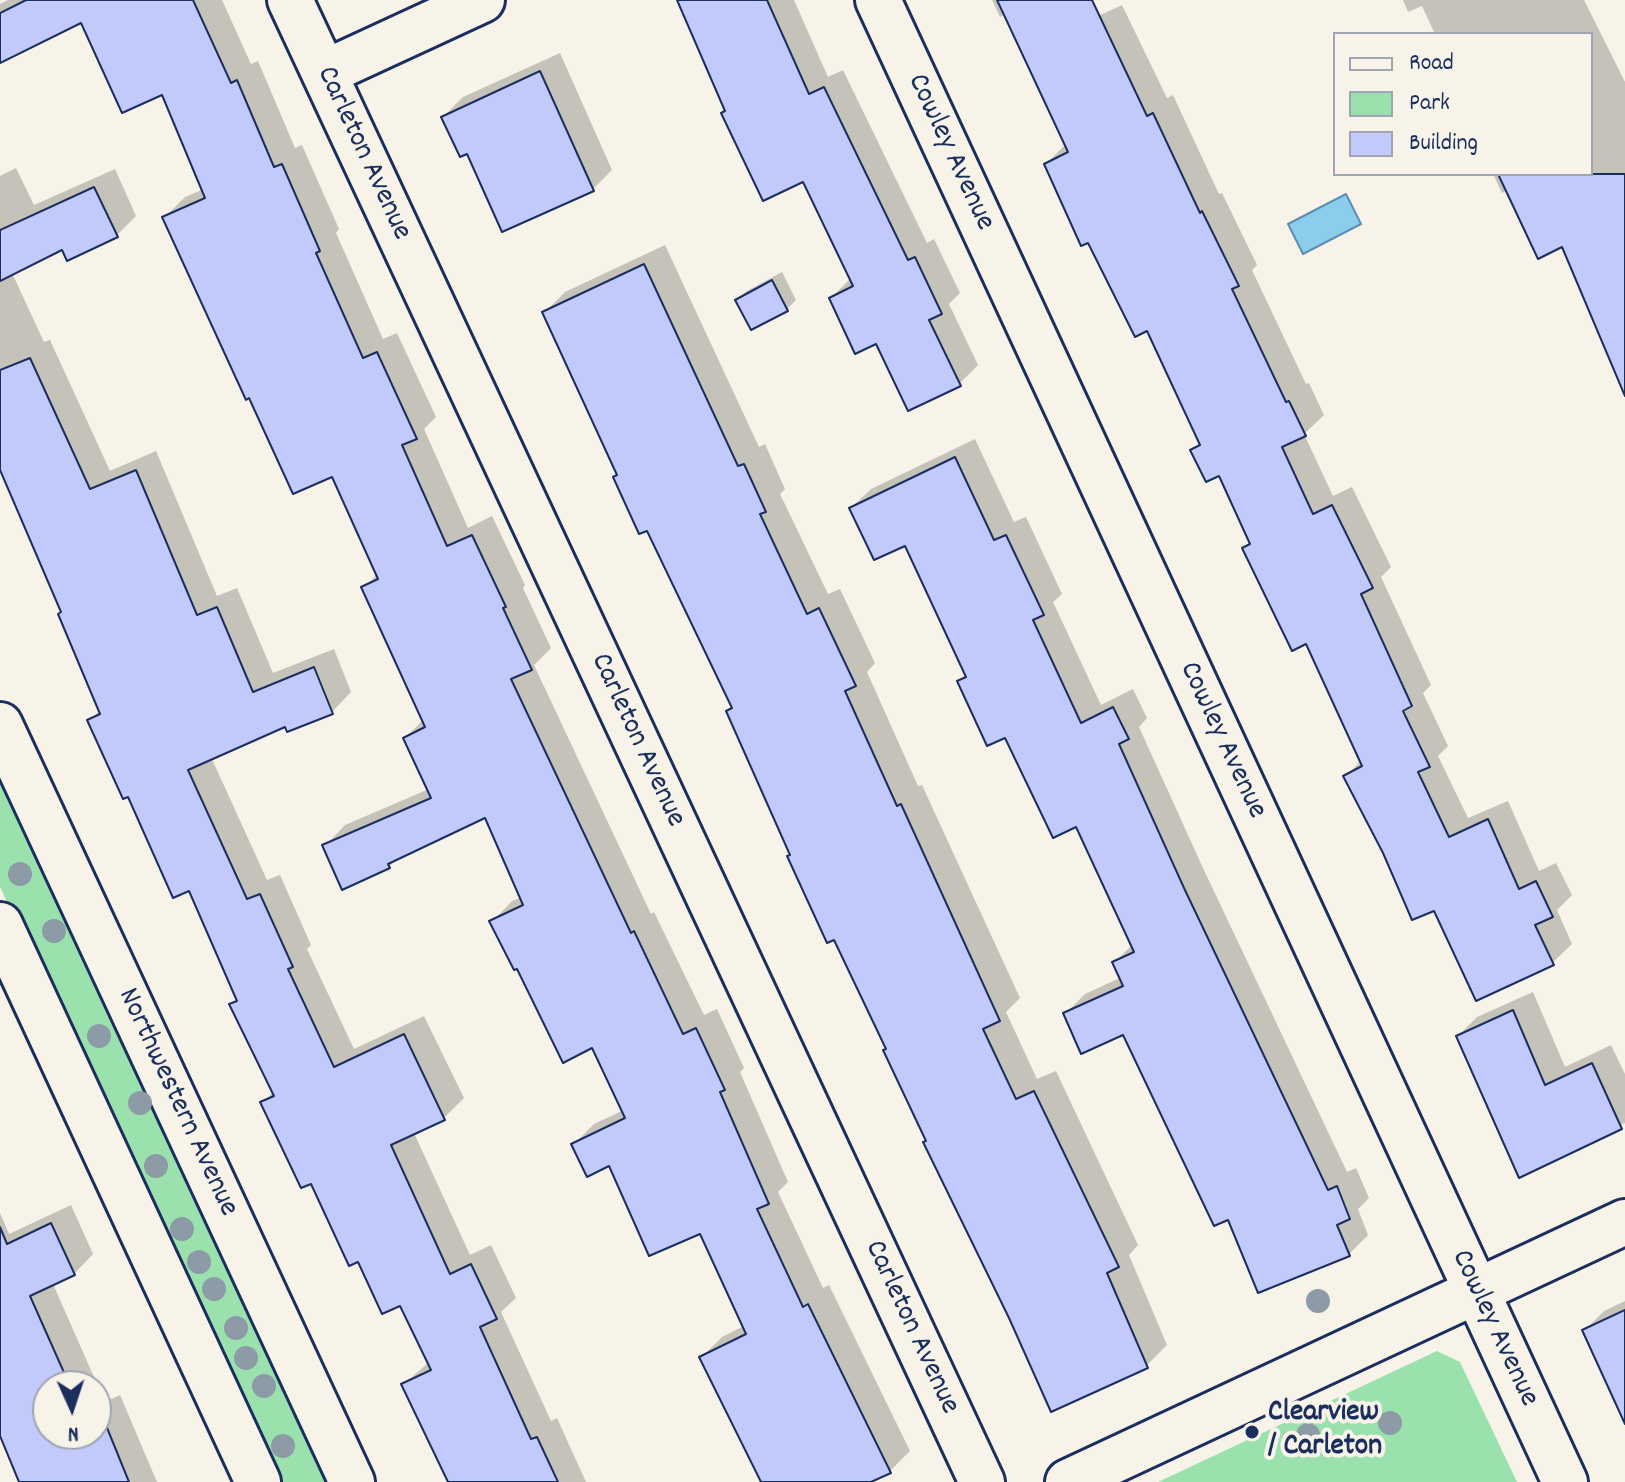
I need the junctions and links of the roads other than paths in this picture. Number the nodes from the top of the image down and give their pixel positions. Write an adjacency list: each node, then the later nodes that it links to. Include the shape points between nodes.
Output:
1 (290, 0): 4 (street, Carleton Avenue)
2 (482, 0): 4 (street)
3 (878, 0): 8 (street, Cowley Avenue)
4 (324, 73): 11 (street, Carleton Avenue)
5 (0, 725): 10 (street, Northwestern Avenue)
6 (0, 925): 9 (street)
7 (1625, 1222): 8 (street)
8 (1476, 1292): 12 (street); 13 (street, Cowley Avenue)
9 (258, 1482)
10 (352, 1482)
11 (982, 1482)
12 (1068, 1482)
13 (1565, 1482)

